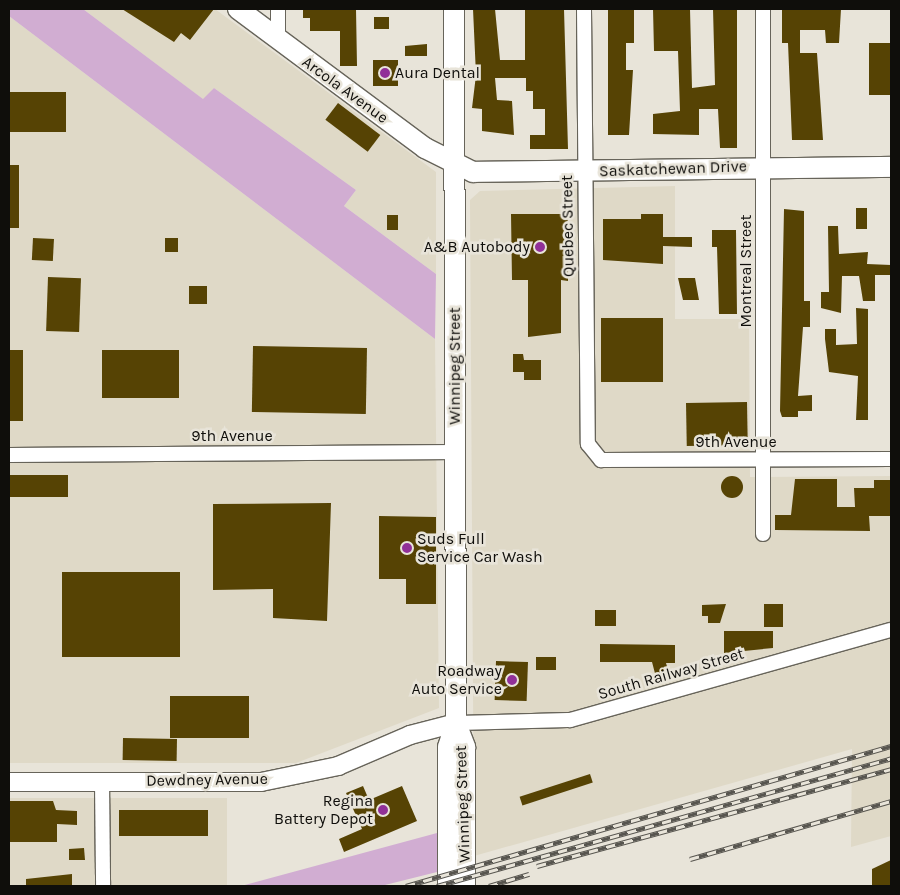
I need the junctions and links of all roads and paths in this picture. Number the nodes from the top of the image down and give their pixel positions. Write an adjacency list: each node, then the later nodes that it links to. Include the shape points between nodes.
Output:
1 (238, 9): 6 (main road, Arcola Avenue)
2 (278, 9): 6 (street)
3 (454, 9): 7 (main road, Winnipeg Street)
4 (584, 9): 10 (street, Quebec Street)
5 (763, 9): 8 (street, Montreal Street)
6 (278, 40): 7 (main road, Arcola Avenue, via 425,148)
7 (456, 166): 10 (main road, Saskatchewan Drive, via 473,172); 12 (main road, Winnipeg Street)
8 (764, 166): 9 (main road, Saskatchewan Drive); 10 (main road, Saskatchewan Drive); 14 (street, Montreal Street)
9 (891, 166)
10 (585, 173): 11 (street, Quebec Street)
11 (588, 444): 14 (street, 9th Avenue, via 601,460)
12 (456, 452): 13 (street, 9th Avenue); 18 (main road, Winnipeg Street)
13 (9, 455)
14 (762, 459): 15 (street, 9th Avenue); 16 (street, Montreal Street)
15 (891, 459)
16 (763, 534)
17 (891, 630): 18 (street, South Railway Street, via 570,720)
18 (456, 723): 20 (street, Dewdney Avenue, via 410,735 338,766 285,778); 22 (main road, Winnipeg Street, via 448,747); 23 (main road, Winnipeg Street, via 465,747)
19 (9, 782): 20 (street, Dewdney Avenue)
20 (102, 782): 21 (street)
21 (103, 886)
22 (448, 886)
23 (465, 886)

